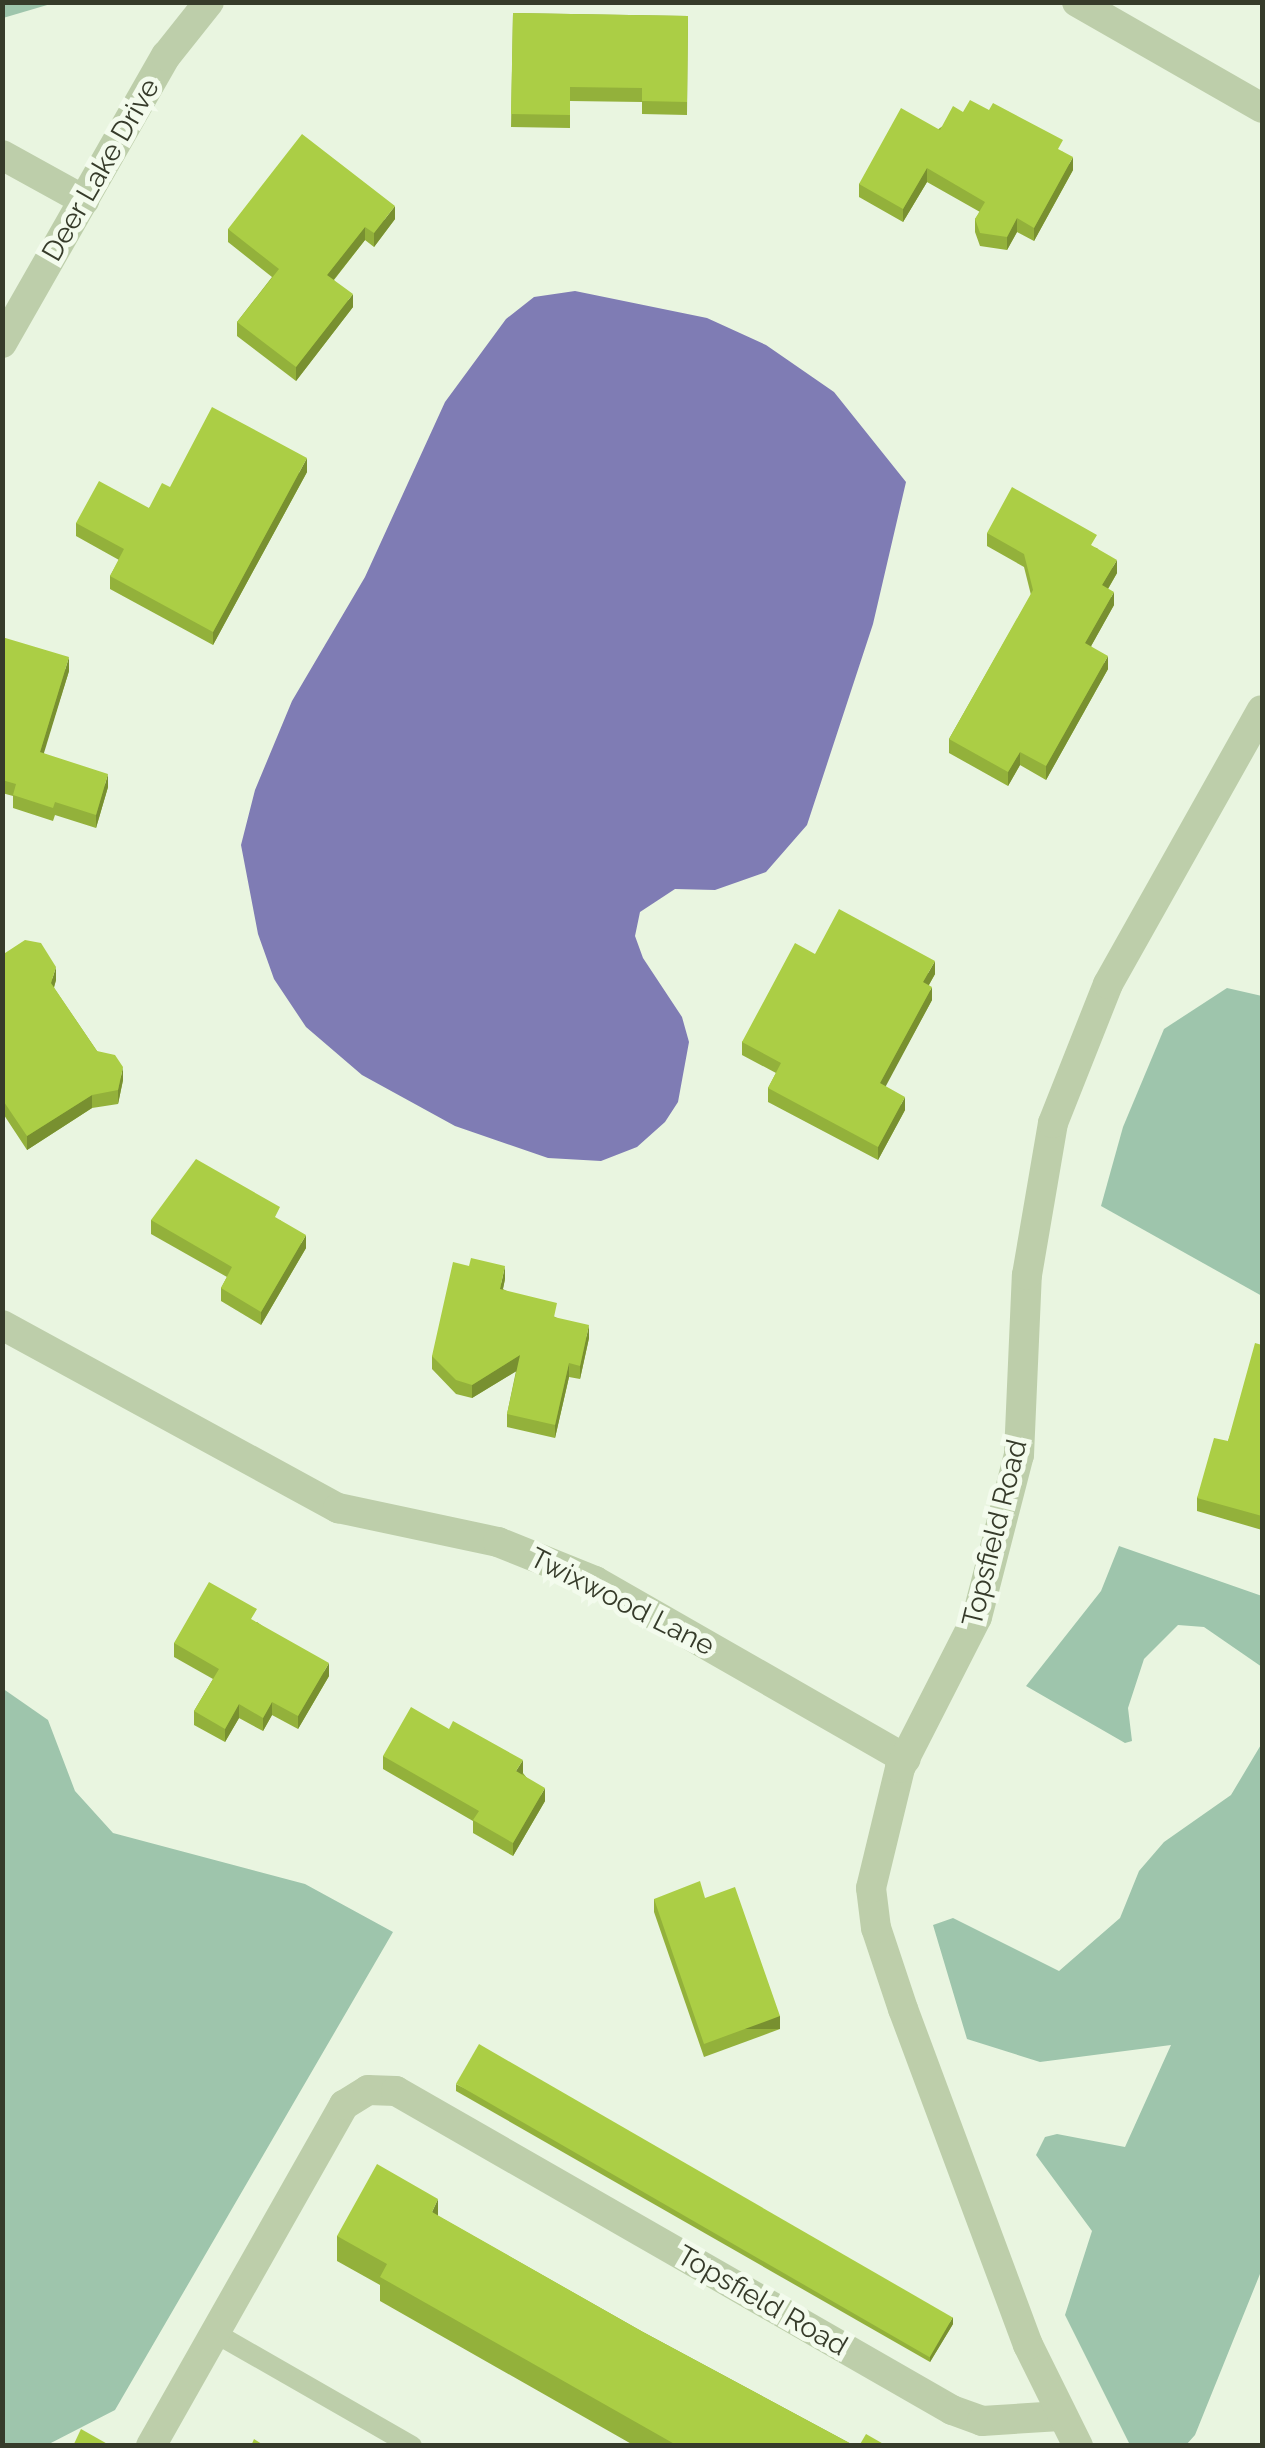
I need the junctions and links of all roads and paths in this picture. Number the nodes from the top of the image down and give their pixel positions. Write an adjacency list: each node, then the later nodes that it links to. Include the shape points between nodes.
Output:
1 (209, 2): 5 (street, Deer Lake Drive, via 166,56)
2 (1077, 2): 3 (street)
3 (1262, 108)
4 (2, 155): 5 (street)
5 (84, 200): 6 (street, Deer Lake Drive)
6 (2, 343)
7 (1262, 710): 9 (street, Topsfield Road, via 1108,984 1053,1123 1027,1275 1019,1455 977,1617)
8 (2, 1325): 9 (street, Twixwood Lane, via 338,1508 498,1542 595,1581)
9 (906, 1759): 11 (street, Topsfield Road, via 876,1848 876,1928)
10 (215, 2333): 11 (street, Topsfield Road, via 344,2104 368,2090 396,2091 952,2410 982,2421); 12 (street, Topsfield Road); 13 (lane)
11 (1060, 2416): 14 (street, Topsfield Road)
12 (151, 2446)
13 (412, 2446)
14 (1078, 2446)

